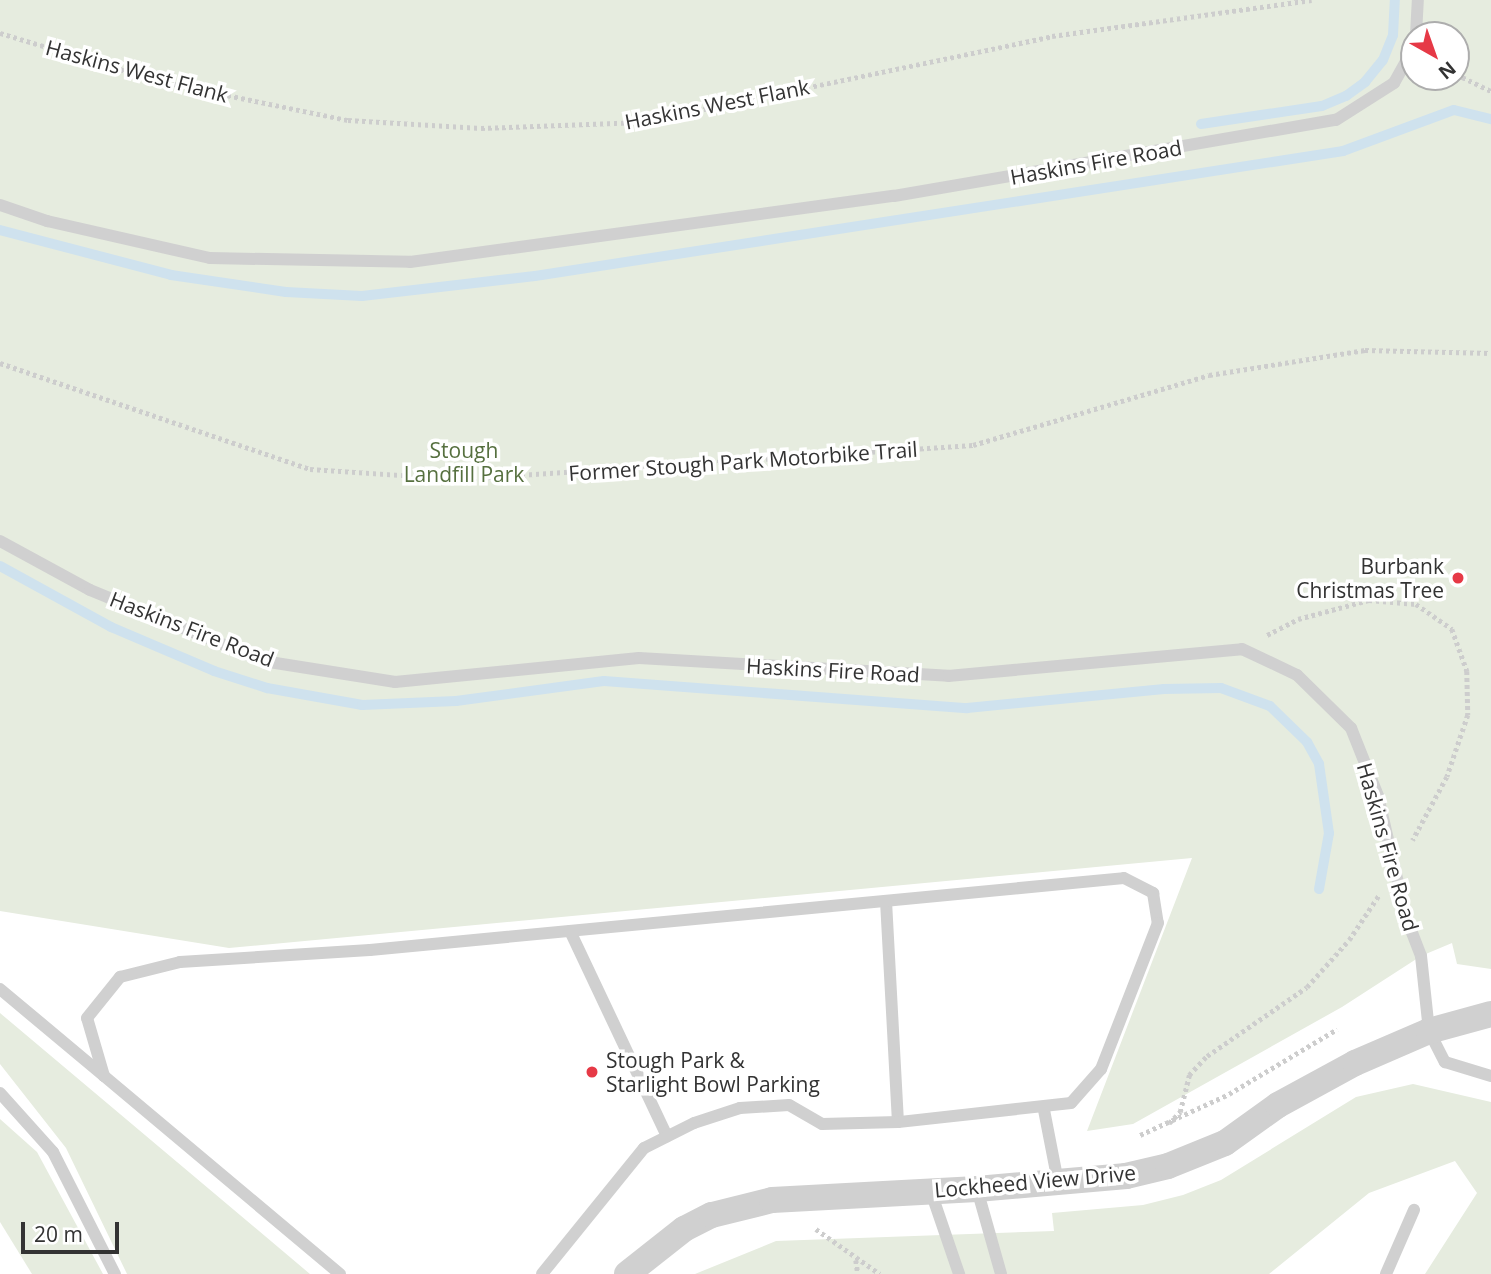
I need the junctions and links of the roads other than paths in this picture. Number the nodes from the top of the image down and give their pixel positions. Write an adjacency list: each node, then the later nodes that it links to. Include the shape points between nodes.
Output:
1 (1418, 0): 2 (lane)
2 (1417, 21)
3 (1400, 72): 4 (lane, Haskins Fire Road, via 1394,83 1336,120 894,196 410,262 210,258 47,221)
4 (0, 205)
5 (0, 541): 10 (lane, Haskins Fire Road, via 90,590 263,660 395,682 639,658 948,676 1242,649 1297,675 1350,728 1378,796 1406,917 1421,956)
6 (886, 901): 7 (lane); 14 (lane, via 1124,878 1153,893 1158,923 1101,1069 1071,1103); 15 (lane)
7 (570, 931): 11 (lane, via 180,962 120,977 87,1018); 16 (lane)
8 (0, 989): 11 (lane)
9 (1491, 1014): 10 (street, Lockheed View Drive)
10 (1429, 1031): 12 (lane, via 1445,1062); 17 (street, Lockheed View Drive, via 1314,1083 1225,1143 1126,1176)
11 (104, 1076): 22 (lane)
12 (1491, 1076)
13 (0, 1093): 21 (lane, via 52,1152)
14 (1044, 1110): 15 (lane); 17 (lane)
15 (898, 1122): 16 (lane, via 822,1124 789,1105 740,1108)
16 (667, 1136): 23 (lane, via 644,1148 605,1202)
17 (1058, 1182): 18 (street, Lockheed View Drive)
18 (977, 1189): 19 (street, Lockheed View Drive); 26 (lane)
19 (932, 1192): 24 (street, Lockheed View Drive, via 772,1200 712,1215 684,1229); 25 (lane)
20 (1414, 1210): 27 (lane)
21 (115, 1274)
22 (340, 1274)
23 (542, 1274)
24 (627, 1274)
25 (959, 1274)
26 (1001, 1274)
27 (1386, 1274)

